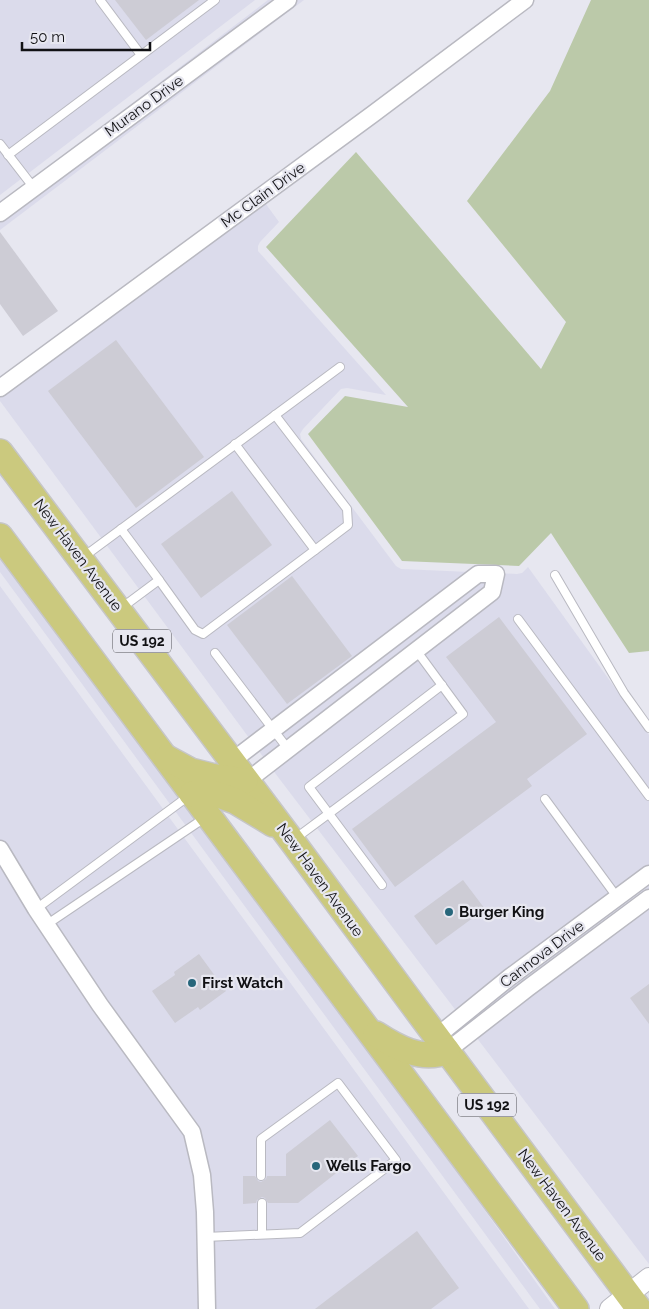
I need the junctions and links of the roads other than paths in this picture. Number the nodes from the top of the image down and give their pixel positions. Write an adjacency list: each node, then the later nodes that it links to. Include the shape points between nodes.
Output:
1 (100, 0): 5 (lane)
2 (215, 0): 5 (lane)
3 (288, 0): 8 (street, Murano Drive)
4 (525, 0): 11 (street, Mc Clain Drive)
5 (141, 55): 7 (lane)
6 (0, 144): 7 (lane)
7 (8, 155): 8 (lane)
8 (34, 188): 9 (street, Murano Drive)
9 (0, 213)
10 (340, 367): 12 (lane)
11 (0, 388)
12 (275, 415): 13 (lane); 17 (lane, via 347,509 348,525)
13 (236, 444): 15 (lane); 17 (lane)
14 (0, 452): 18 (main road, New Haven Avenue / US 192)
15 (121, 529): 18 (lane); 20 (lane)
16 (0, 536): 29 (main road, US 192)
17 (315, 550): 20 (lane, via 203,634 195,630)
18 (80, 559): 21 (main road, New Haven Avenue / US 192)
19 (555, 575): 26 (lane, via 624,693)
20 (159, 580): 21 (lane)
21 (119, 610): 30 (main road, New Haven Avenue / US 192)
22 (518, 619): 33 (lane)
23 (416, 650): 25 (lane); 27 (street, via 492,592 496,574 478,574); 28 (street)
24 (215, 653): 27 (lane)
25 (442, 685): 35 (lane, via 310,787); 35 (lane, via 463,714)
26 (649, 728)
27 (273, 730): 28 (lane); 30 (street)
28 (288, 749): 31 (street)
29 (164, 757): 31 (main road, via 191,771); 32 (main road, US 192)
30 (232, 761): 31 (main road, New Haven Avenue / US 192)
31 (247, 781): 37 (main road, New Haven Avenue / US 192)
32 (192, 794): 36 (main road, US 192); 37 (main road, via 216,794 235,801); 43 (lane)
33 (649, 796)
34 (545, 799): 41 (lane)
35 (329, 814): 37 (lane); 40 (lane)
36 (208, 816): 44 (lane); 45 (main road, US 192)
37 (288, 836): 46 (main road, New Haven Avenue / US 192)
38 (0, 849): 43 (street)
39 (649, 874): 41 (street, Cannova Drive)
40 (382, 885)
41 (617, 898): 46 (street, Cannova Drive, via 510,977)
42 (649, 898): 46 (street, Cannova Drive, via 528,988)
43 (36, 909): 44 (street)
44 (46, 925): 50 (street, via 192,1132 202,1176)
45 (367, 1029): 46 (main road, via 386,1041 421,1055 432,1056); 54 (main road, US 192)
46 (442, 1044): 52 (main road, New Haven Avenue / US 192)
47 (261, 1176): 49 (lane, via 261,1139 338,1084 396,1160 300,1233)
48 (262, 1203): 49 (lane)
49 (262, 1234): 50 (lane)
50 (205, 1237): 53 (street)
51 (649, 1278): 52 (street)
52 (626, 1304)
53 (207, 1309)
54 (576, 1309)

